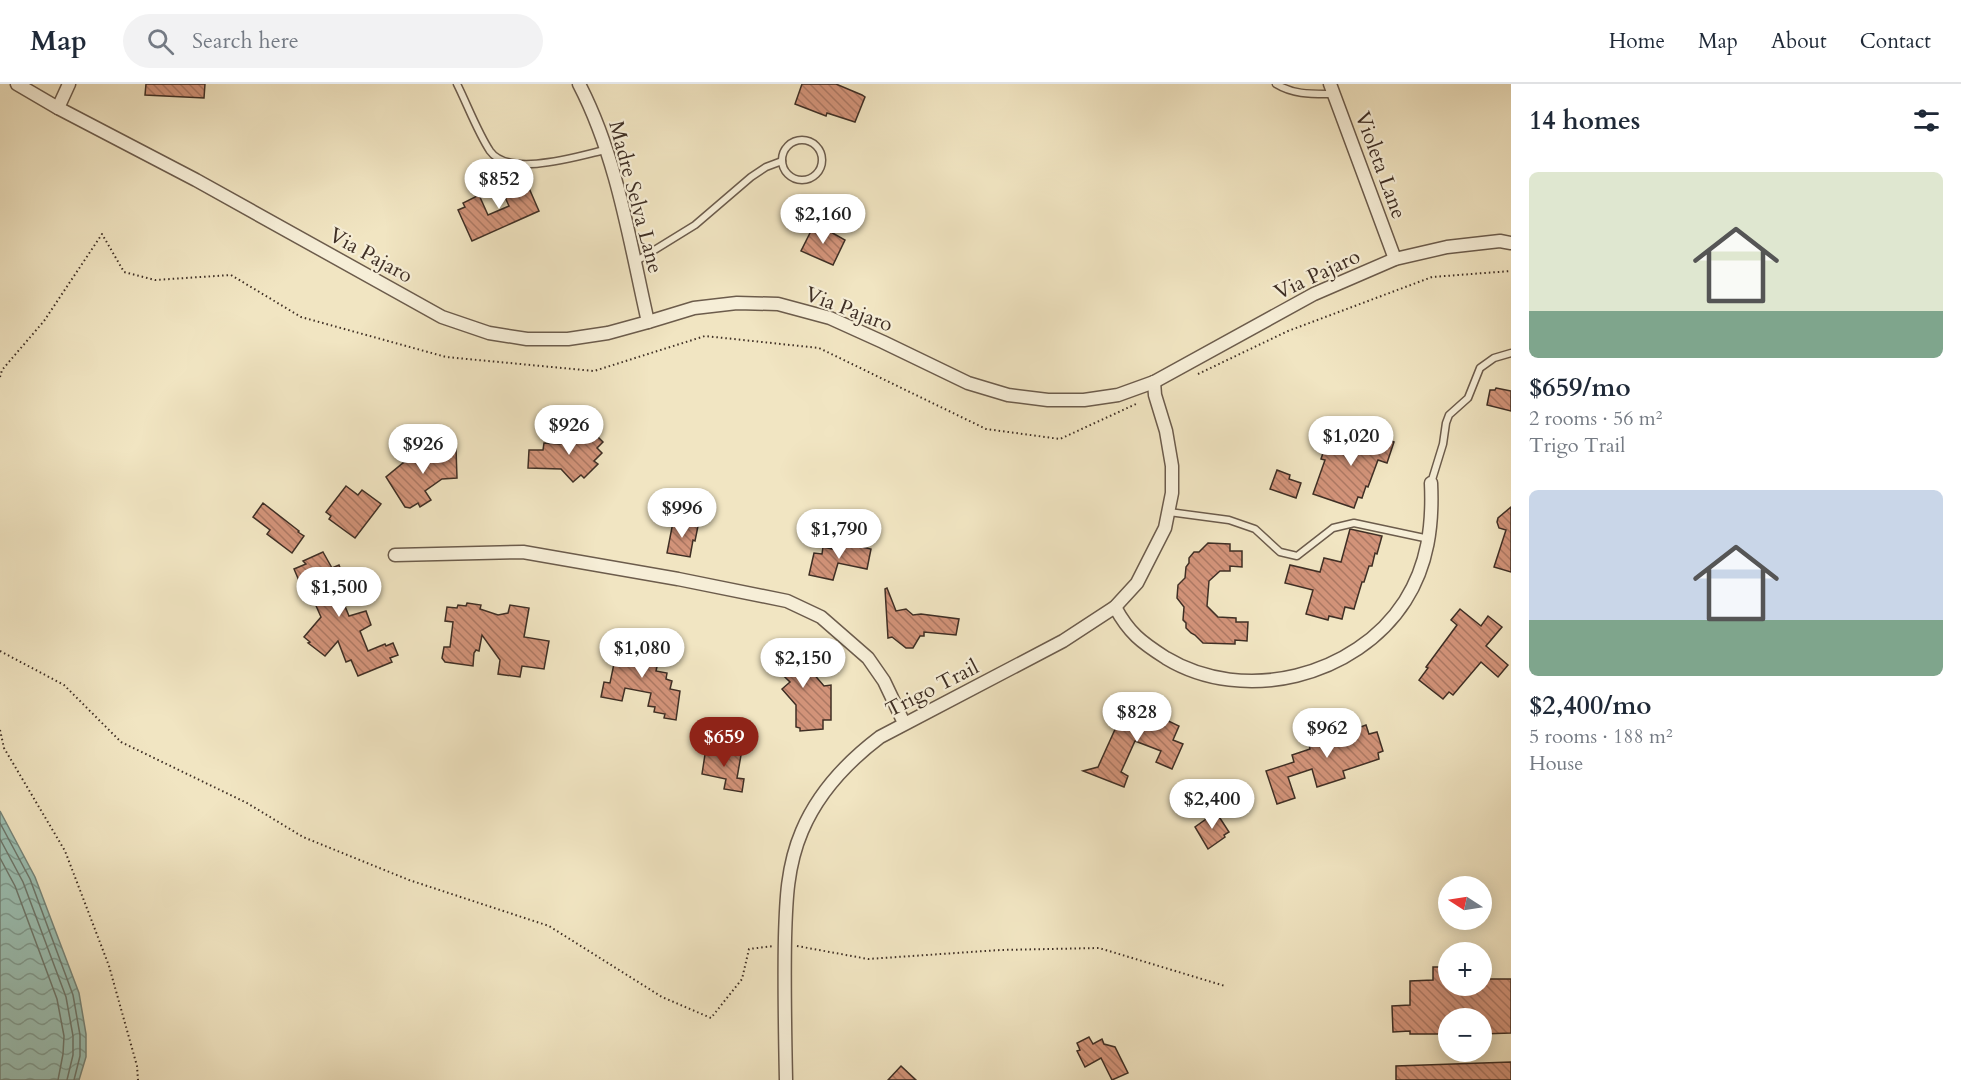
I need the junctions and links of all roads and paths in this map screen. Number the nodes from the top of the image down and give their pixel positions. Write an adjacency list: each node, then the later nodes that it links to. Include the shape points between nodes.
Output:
1 (17, 84): 7 (street, Via Pajaro)
2 (69, 84): 7 (street)
3 (457, 84): 8 (lane, via 491,153 508,163 540,165)
4 (579, 84): 8 (street, Madre Selva Lane, via 593,111)
5 (1276, 84): 6 (lane, via 1299,93)
6 (1332, 89): 11 (street, Violeta Lane)
7 (58, 108): 14 (street, Via Pajaro, via 442,317 489,333 527,339 568,339)
8 (605, 150): 12 (street, Madre Selva Lane)
9 (782, 160): 9 (lane, via 789,174 803,180 817,173 822,159 815,145 801,140 787,146); 12 (lane, via 751,177 695,225)
10 (1511, 243): 11 (street, Via Pajaro, via 1455,245)
11 (1395, 259): 18 (street, Via Pajaro, via 1314,294)
12 (634, 262): 14 (street, Madre Selva Lane)
13 (1511, 272): 16 (path, via 1432,277 1288,331)
14 (648, 322): 18 (street, Via Pajaro, via 694,308 778,304 830,318 968,383 1008,395 1084,400)
15 (1511, 353): 19 (lane, via 1494,358 1480,369 1468,398 1449,415)
16 (1196, 375)
17 (0, 377): 18 (path, via 44,321 102,234 123,272 155,280 231,275 301,317 446,357 594,371 705,336 819,348 986,429 1060,439)
18 (1154, 388): 20 (street, Trigo Trail, via 1172,466)
19 (1431, 483): 21 (street)
20 (1169, 512): 21 (lane, via 1229,520 1255,529 1280,552 1297,556 1332,528 1354,523); 23 (street, Trigo Trail, via 1137,583)
21 (1429, 539): 23 (street, via 1415,583 1378,633 1340,660 1299,676 1235,682 1174,663 1137,638)
22 (395, 555): 25 (street, via 523,552 786,601 821,617 868,658)
23 (1115, 607): 25 (street, Trigo Trail, via 1063,641)
24 (0, 651): 27 (path, via 64,685 121,742 247,803 303,837 408,880 549,926 662,997 711,1018 742,979 749,949)
25 (904, 723): 27 (street, Trigo Trail, via 849,763 802,830 790,867)
26 (0, 730): 29 (path, via 4,748 65,850 109,966)
27 (785, 944): 28 (path, via 868,959 1100,948); 30 (street, Trigo Trail)
28 (1225, 986)
29 (138, 1080)
30 (786, 1080)

